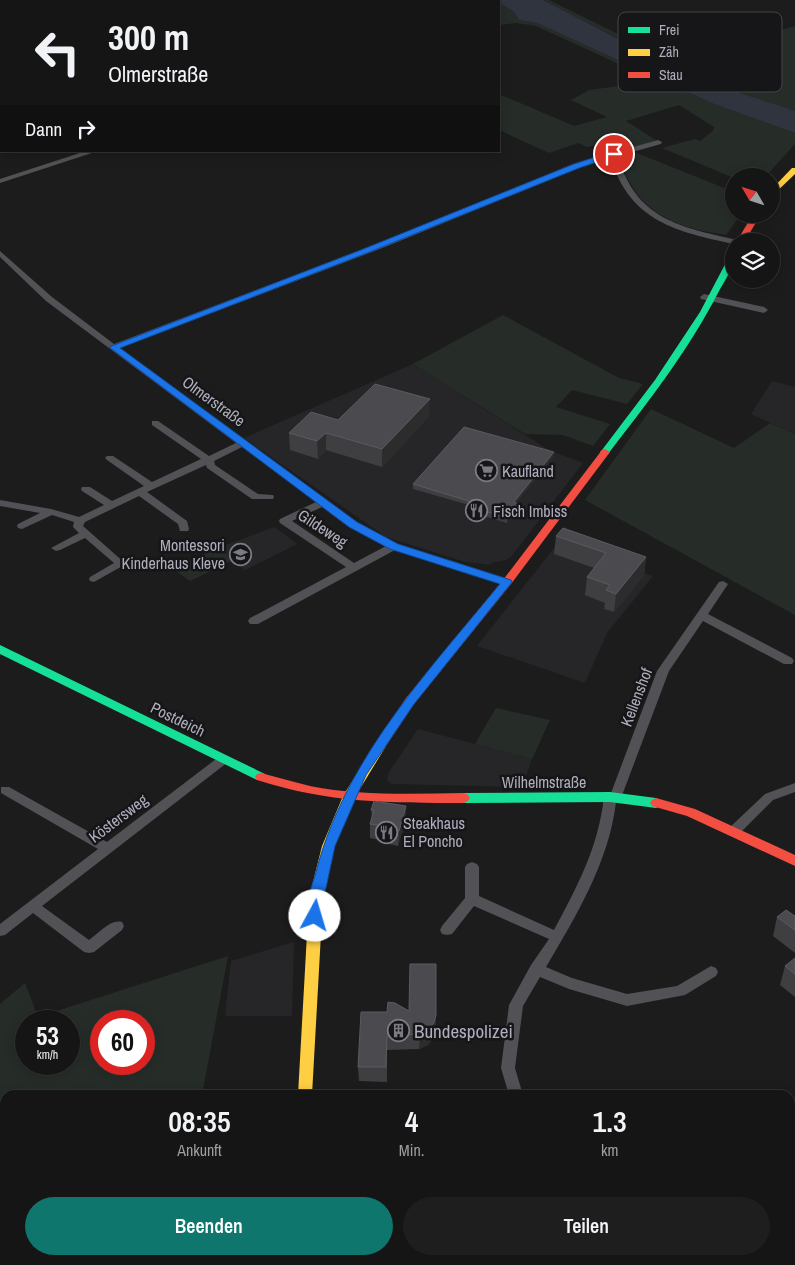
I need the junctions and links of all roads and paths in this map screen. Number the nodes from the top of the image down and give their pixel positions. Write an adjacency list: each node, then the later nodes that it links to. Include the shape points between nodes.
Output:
1 (658, 142): 3 (street)
2 (91, 152): 5 (street)
3 (614, 154): 7 (street, via 621,176 633,195 653,214 694,233); 12 (street)
4 (795, 170): 6 (main road)
5 (0, 181)
6 (780, 186)
7 (725, 240)
8 (0, 254): 12 (street, Olmerstraße, via 49,299)
9 (725, 270): 10 (main road)
10 (708, 298): 11 (street); 33 (main road, via 694,329 659,380)
11 (764, 310)
12 (114, 347): 14 (street, Olmerstraße)
13 (155, 423): 16 (street)
14 (244, 443): 16 (street); 22 (street, Olmerstraße)
15 (110, 458): 17 (street)
16 (209, 460): 17 (street); 20 (street, via 211,466 256,497)
17 (152, 486): 19 (street)
18 (86, 489): 23 (street)
19 (140, 492): 23 (street); 27 (street, via 182,523)
20 (269, 497)
21 (0, 503): 24 (street)
22 (322, 503): 29 (street, Olmerstraße); 31 (street, Gildeweg, via 284,522)
23 (112, 506): 25 (street)
24 (51, 512): 25 (street); 26 (street)
25 (80, 520): 28 (street, via 78,527)
26 (22, 526)
27 (184, 529)
28 (85, 534): 30 (street); 32 (street, via 121,564)
29 (394, 546): 31 (street, Gildeweg); 33 (street, Olmerstraße)
30 (56, 548)
31 (355, 568): 36 (street, Gildeweg)
32 (94, 579)
33 (507, 582): 40 (main road, via 410,701)
34 (723, 584): 35 (street, Kellenshof)
35 (700, 615): 38 (street); 45 (street, Kellenshof, via 663,671)
36 (254, 621)
37 (0, 649): 39 (main road, Postdeich)
38 (788, 661)
39 (224, 759): 43 (main road, Postdeich, via 287,787); 47 (street, Köstersweg)
40 (359, 777): 43 (main road); 44 (main road, via 371,789)
41 (795, 787): 46 (street, via 769,797)
42 (5, 790): 47 (street)
43 (349, 796): 44 (main road, Wilhelmstraße); 58 (main road, via 328,846 316,898)
44 (387, 797): 45 (main road, Wilhelmstraße)
45 (612, 798): 46 (main road, Wilhelmstraße, via 668,804); 55 (street, Kellenshof, via 590,874)
46 (733, 832): 48 (main road, Wilhelmstraße)
47 (107, 848): 51 (street, Köstersweg)
48 (795, 861)
49 (472, 866): 50 (street)
50 (472, 899): 53 (street); 55 (street)
51 (32, 906): 52 (street, via 89,948); 54 (street, Köstersweg)
52 (117, 926)
53 (447, 930)
54 (0, 931)
55 (557, 937): 56 (street, Kellenshof)
56 (536, 969): 57 (street, via 626,1000 680,991); 59 (street, Kellenshof, via 516,1006 508,1068)
57 (711, 972)
58 (305, 1090)
59 (515, 1090)

